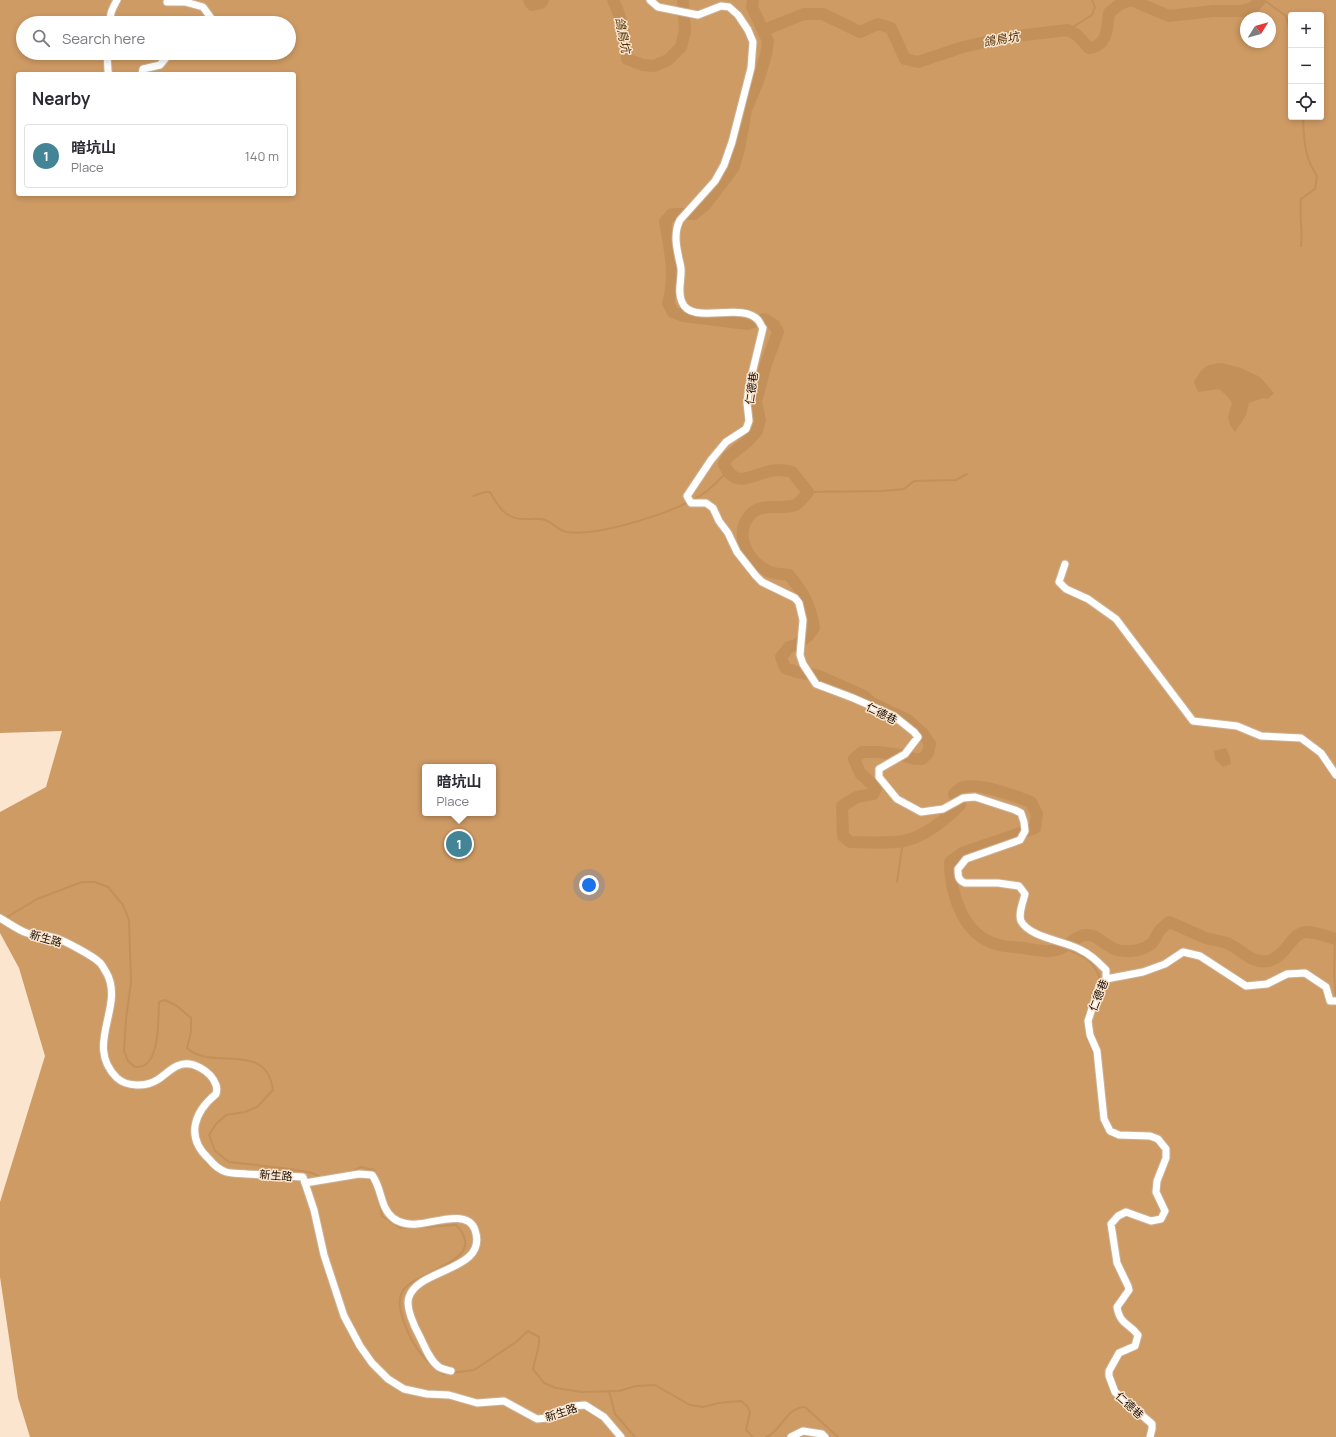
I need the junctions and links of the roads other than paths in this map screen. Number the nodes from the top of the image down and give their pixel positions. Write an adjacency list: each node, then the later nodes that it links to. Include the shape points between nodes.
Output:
1 (117, 0): 4 (street)
2 (650, 0): 13 (street, 仁德巷, via 658,7 698,15 721,6 729,7 738,15 753,42 751,68 724,165 715,180 680,220 676,236 681,273 679,289 681,301 686,309 694,312 744,313 752,315 763,328 749,386 749,421 746,429 726,442 687,496 691,503 706,503 713,508 736,552 762,582 796,598 800,603 803,620 800,655 816,684 894,716 918,737 903,756 879,769 879,777 897,799 921,812 942,809 963,798 975,797 1021,813 1025,831 1020,840 966,859 958,869 960,881 1019,886 1025,894 1020,916 1025,926 1032,932 1093,956 1106,970)
3 (166, 2): 5 (street, via 185,2 203,7)
4 (110, 16)
5 (210, 16)
6 (107, 60): 8 (street)
7 (164, 60): 9 (street, via 160,65 143,69)
8 (108, 72)
9 (142, 72)
10 (1064, 564): 11 (street, via 1059,582 1066,590 1088,599 1116,619 1193,721 1237,726 1261,736 1301,738 1322,753)
11 (1336, 775)
12 (3, 920): 15 (street, 新生路, via 27,933 57,938 100,962 108,976 112,991 103,1052 108,1067 118,1079 142,1086 156,1081 177,1066 187,1064 201,1068 210,1075 217,1086 216,1094 200,1111 195,1133 197,1144 214,1165 226,1172 303,1177)
13 (1106, 978): 14 (street, via 1158,967 1183,952 1200,956 1246,986 1267,984 1288,974 1305,973 1326,987 1330,1001); 20 (street, 仁德巷, via 1099,987 1088,1021 1090,1035 1097,1050 1104,1119 1110,1131 1119,1135 1150,1136 1158,1139 1166,1150 1156,1192 1165,1211 1162,1219 1151,1221 1126,1212 1111,1224 1117,1263 1129,1290 1117,1307 1118,1312 1121,1321 1138,1335 1135,1346 1119,1353 1109,1371 1115,1392 1152,1424)
14 (1336, 1001)
15 (305, 1183): 16 (street, via 359,1174 374,1178 383,1206 393,1218 417,1224 442,1219 461,1219 475,1229 478,1245 474,1253 420,1284 413,1289 408,1298 414,1327 430,1356 440,1368); 17 (street, 新生路, via 324,1255 344,1316 360,1346 388,1379 404,1389 427,1394 449,1395 477,1403 504,1401 537,1418 547,1418 556,1412 585,1405 604,1417)
16 (451, 1372)
17 (621, 1437)
18 (791, 1437): 19 (street, via 803,1431 822,1434)
19 (825, 1437)
20 (1150, 1437)

